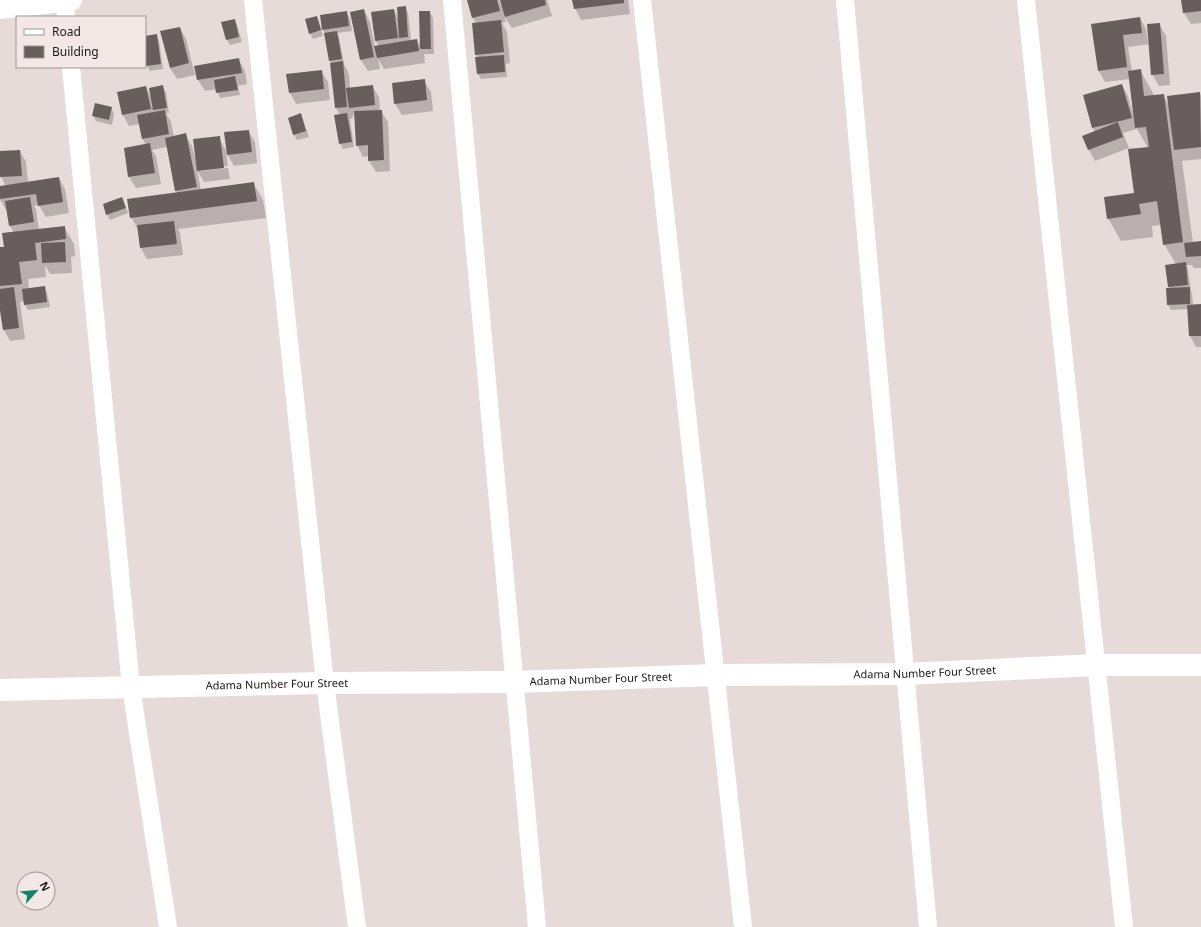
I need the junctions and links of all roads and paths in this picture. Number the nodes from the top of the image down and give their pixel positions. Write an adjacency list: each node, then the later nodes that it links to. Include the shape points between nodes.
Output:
1 (253, 0): 13 (street)
2 (452, 0): 14 (street)
3 (642, 0): 12 (street)
4 (845, 0): 11 (street)
5 (1026, 0): 10 (street)
6 (67, 6): 7 (street)
7 (0, 8)
8 (71, 68): 15 (street)
9 (1201, 664): 10 (street, Adama Number Four Street)
10 (1096, 665): 11 (street, Adama Number Four Street); 22 (street)
11 (904, 674): 12 (street, Adama Number Four Street); 21 (street)
12 (716, 676): 14 (street, Adama Number Four Street); 20 (street)
13 (325, 682): 14 (street, Adama Number Four Street); 15 (street, Adama Number Four Street); 18 (street)
14 (514, 682): 19 (street)
15 (131, 687): 16 (street, Adama Number Four Street); 17 (street)
16 (0, 690)
17 (168, 927)
18 (357, 927)
19 (537, 927)
20 (744, 927)
21 (928, 927)
22 (1124, 927)

